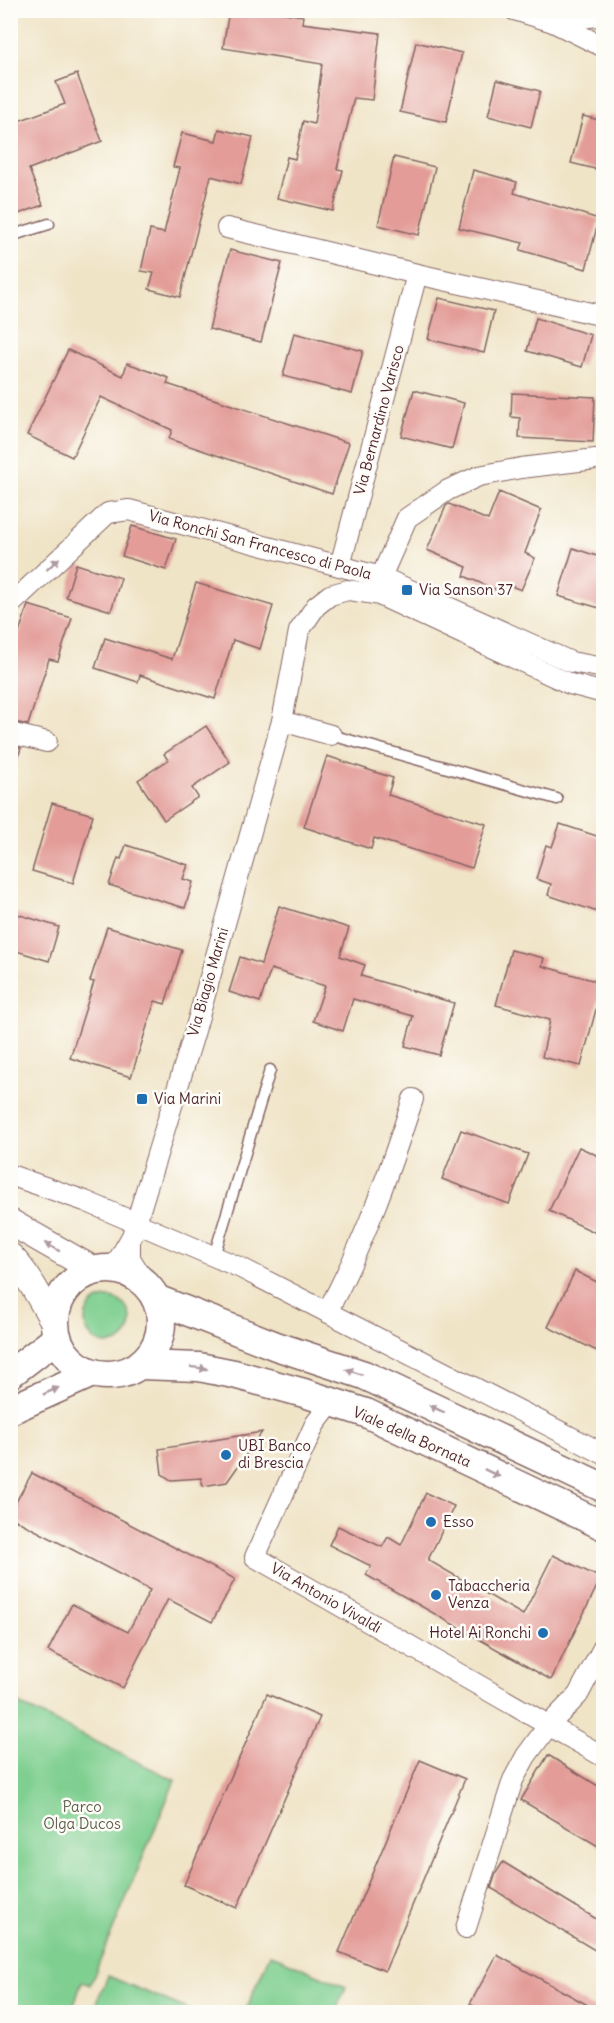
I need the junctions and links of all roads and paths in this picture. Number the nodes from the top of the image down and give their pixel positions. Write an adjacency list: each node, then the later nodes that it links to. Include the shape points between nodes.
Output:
1 (514, 10): 3 (street)
2 (603, 15): 3 (street)
3 (553, 22): 4 (street)
4 (603, 46)
5 (49, 224): 7 (lane)
6 (227, 228): 8 (street)
7 (10, 236)
8 (417, 274): 9 (street); 11 (street, Via Bernardino Varisco)
9 (603, 316)
10 (603, 458): 12 (street, Via Ronchi San Francesco di Paola, via 479,476 448,490 407,518)
11 (340, 566): 12 (street, Via Ronchi San Francesco di Paola); 13 (street, Via Ronchi San Francesco di Paola, one-way to 11, via 108,513 129,510)
12 (381, 577): 14 (street, via 571,662)
13 (10, 605)
14 (603, 668)
15 (603, 693): 16 (street, Via Biagio Marini, via 570,684 379,595 348,590 330,595 316,606 299,631)
16 (282, 721): 18 (street); 25 (street, Via Biagio Marini, via 194,1034)
17 (10, 733): 19 (street)
18 (331, 735): 20 (lane)
19 (47, 742)
20 (557, 799)
21 (270, 1070): 28 (lane)
22 (413, 1099): 31 (street, via 387,1180)
23 (10, 1175): 25 (street)
24 (10, 1222): 29 (street, one-way to 24)
25 (136, 1222): 26 (street, Via Biagio Marini); 28 (street)
26 (130, 1242): 29 (street, Via Biagio Marini); 30 (street, via 130,1258)
27 (10, 1256): 32 (street, via 24,1270)
28 (214, 1256): 31 (street)
29 (104, 1270): 30 (main road, via 130,1274); 32 (main road, via 78,1278 65,1290 57,1305)
30 (151, 1292): 33 (main road, via 161,1317 160,1336); 39 (main road, one-way to 30, via 364,1375 276,1346)
31 (327, 1312): 38 (street)
32 (56, 1330): 34 (main road, via 64,1353); 35 (main road)
33 (140, 1365): 34 (main road, via 109,1375); 36 (main road, Viale della Bornata, one-way to 36, via 199,1367)
34 (92, 1373): 37 (main road, one-way to 34)
35 (10, 1374)
36 (332, 1402): 40 (main road, Viale della Bornata, one-way to 40, via 366,1413); 42 (street, Via Antonio Vivaldi, via 315,1424 255,1557)
37 (10, 1410)
38 (603, 1455)
39 (603, 1488)
40 (603, 1526)
41 (603, 1646): 42 (street, via 578,1695)
42 (548, 1726): 43 (street, Via Antonio Vivaldi); 44 (street, via 513,1780)
43 (603, 1757)
44 (466, 1928)

